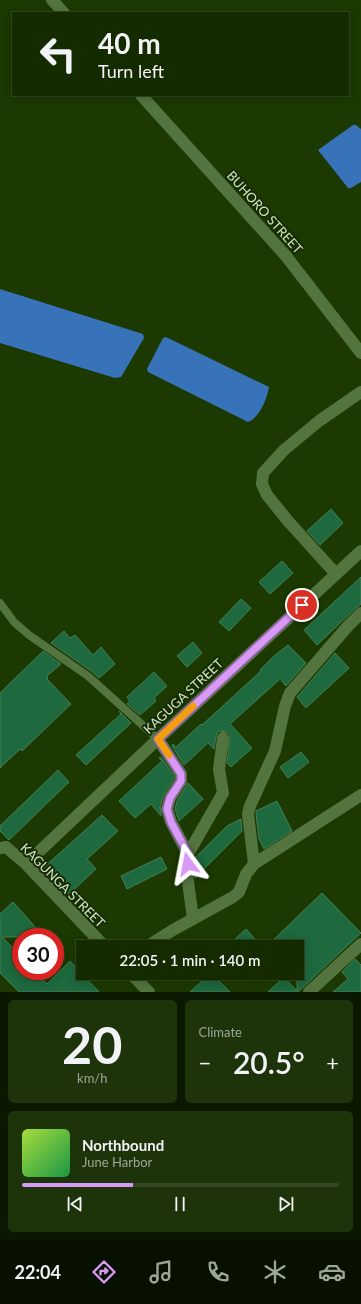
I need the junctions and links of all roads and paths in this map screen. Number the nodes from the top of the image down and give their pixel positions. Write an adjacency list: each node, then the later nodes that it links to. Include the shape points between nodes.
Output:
1 (52, 0): 2 (street)
2 (63, 12)
3 (143, 96): 4 (street, BUHORO STREET, via 286,256)
4 (361, 353)
5 (361, 392): 7 (street, via 319,421 284,450 263,473 262,484 267,495)
6 (361, 550): 7 (street, KAGUGA STREET)
7 (336, 574): 11 (street, KAGUGA STREET)
8 (0, 603): 11 (lane, via 14,622 29,635 88,676)
9 (361, 613): 16 (street, via 290,693 275,751 248,814)
10 (223, 738): 14 (street, via 219,769 223,793)
11 (158, 739): 14 (street, via 181,774 181,781 170,798 167,809); 15 (street, KAGUGA STREET)
12 (361, 795): 16 (street)
13 (2, 846): 15 (street, KAGUNGA STREET)
14 (188, 854): 17 (street, via 187,874)
15 (26, 864): 18 (street, KAGUNGA STREET)
16 (254, 864): 17 (street, via 246,874 239,892)
17 (193, 919): 19 (street)
18 (98, 940)
19 (158, 940)
20 (361, 944): 23 (street)
21 (137, 980): 22 (street)
22 (148, 992)
23 (309, 992)

